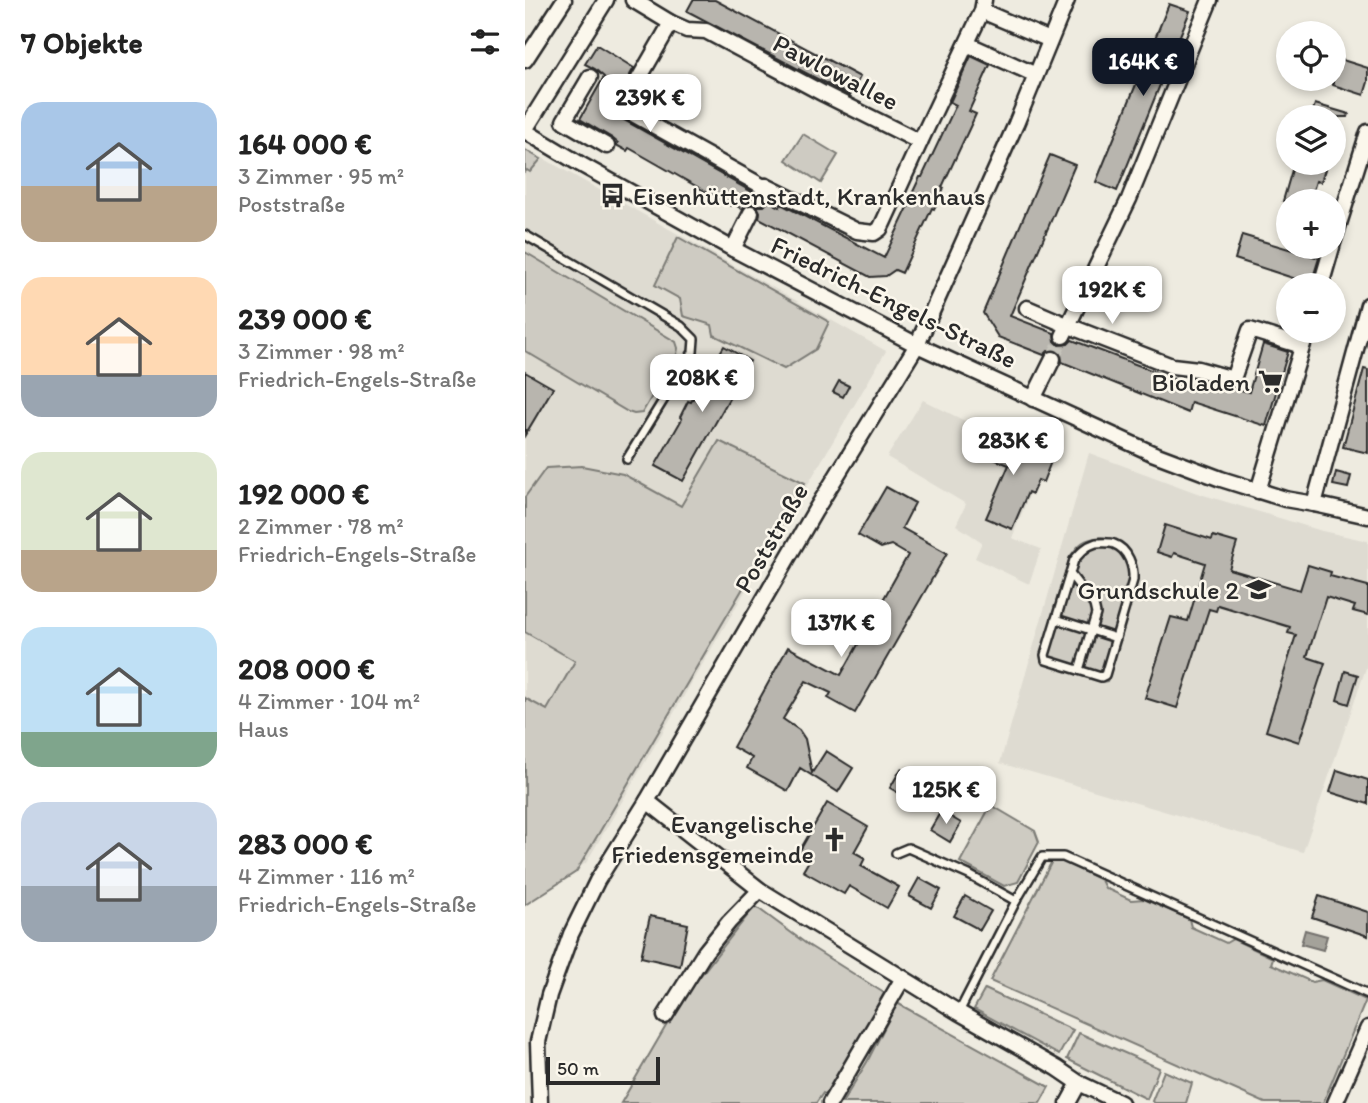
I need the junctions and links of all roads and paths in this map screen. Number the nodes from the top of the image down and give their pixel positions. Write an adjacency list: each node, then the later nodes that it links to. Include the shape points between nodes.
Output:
1 (563, 0): 10 (street)
2 (606, 0): 13 (street)
3 (633, 0): 7 (street, Pawlowallee)
4 (1067, 0): 8 (street, Poststraße)
5 (1209, 2): 23 (street, via 1129,199)
6 (983, 5): 8 (street, Pawlowallee); 9 (street, Pawlowallee)
7 (671, 23): 15 (street, Pawlowallee, via 706,31); 15 (street, Friedrich-Engels-Straße, via 621,108 762,186 763,191 857,231 874,233 880,229)
8 (1050, 40): 11 (street, Poststraße)
9 (967, 44): 11 (street); 15 (street, Pawlowallee)
10 (525, 60)
11 (1035, 75): 25 (street, Poststraße)
12 (590, 77): 16 (street, via 564,121)
13 (525, 130): 20 (street, Friedrich-Engels-Straße)
14 (1368, 132): 17 (street)
15 (920, 142)
16 (607, 146)
17 (1346, 203)
18 (751, 213): 20 (street, Friedrich-Engels-Straße)
19 (525, 235): 29 (lane, via 681,326 694,339 692,352)
20 (733, 249): 25 (street, Friedrich-Engels-Straße)
21 (1368, 305): 31 (street)
22 (1027, 307): 23 (street, Friedrich-Engels-Straße)
23 (1066, 331): 26 (street, Friedrich-Engels-Straße, via 1172,366 1233,379 1250,330)
24 (1303, 343): 26 (street)
25 (917, 345): 28 (street, Friedrich-Engels-Straße); 38 (street, Poststraße)
26 (1302, 346): 30 (street)
27 (1053, 359): 28 (street, Friedrich-Engels-Straße)
28 (1033, 399): 30 (street, Friedrich-Engels-Straße, via 1152,453)
29 (627, 459)
30 (1258, 491): 31 (street, Friedrich-Engels-Straße)
31 (1314, 503): 32 (street, Friedrich-Engels-Straße)
32 (1368, 516)
33 (1070, 573): 34 (lane); 35 (lane, via 1094,605); 36 (lane, via 1081,551 1096,543 1113,544 1127,555 1133,565 1133,580)
34 (1056, 619): 35 (lane); 37 (lane, via 1046,660)
35 (1091, 630): 36 (lane); 37 (lane)
36 (1117, 638): 37 (lane, via 1105,675)
37 (1079, 670)
38 (647, 801): 40 (street); 48 (street, Poststraße, via 597,881 549,995 538,1042)
39 (896, 853): 41 (lane, via 908,848)
40 (760, 890): 42 (street); 45 (street, via 705,952)
41 (1016, 901): 43 (lane, via 1042,857 1063,857); 44 (lane)
42 (902, 978): 44 (street); 49 (street)
43 (1368, 994)
44 (958, 1012): 47 (street)
45 (665, 1016)
46 (1368, 1028): 52 (street)
47 (1079, 1083): 50 (street); 51 (street)
48 (540, 1103)
49 (829, 1103)
50 (1068, 1103)
51 (1121, 1103)
52 (1335, 1103)

